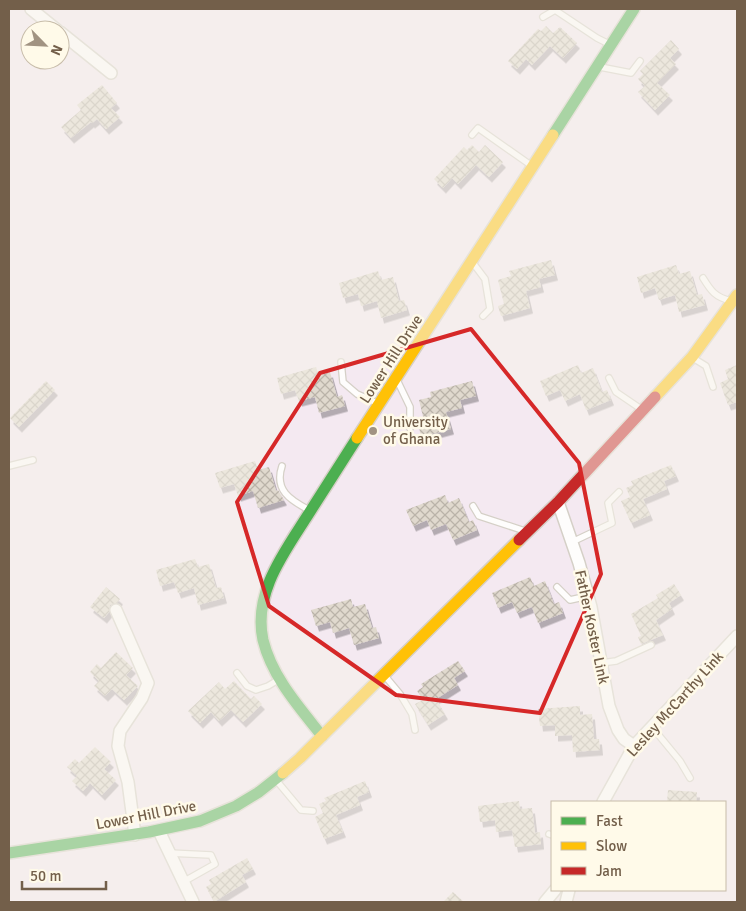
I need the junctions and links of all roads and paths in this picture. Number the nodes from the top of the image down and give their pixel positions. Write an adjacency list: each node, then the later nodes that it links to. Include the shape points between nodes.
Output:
1 (31, 9): 4 (street)
2 (634, 9): 6 (street, Lower Hill Drive)
3 (543, 17): 6 (lane, via 555,10)
4 (45, 20)
5 (70, 40): 9 (street)
6 (611, 45): 8 (street, Lower Hill Drive)
7 (640, 61): 8 (lane, via 631,73)
8 (598, 66): 11 (street, Lower Hill Drive)
9 (110, 73)
10 (472, 135): 11 (lane, via 478,128)
11 (533, 166): 12 (street, Lower Hill Drive)
12 (472, 261): 15 (lane, via 485,279 490,309); 18 (street, Lower Hill Drive)
13 (703, 278): 14 (lane, via 720,298)
14 (735, 298): 16 (street, Lower Hill Drive)
15 (483, 316)
16 (692, 357): 20 (lane, via 706,366); 22 (street, Lower Hill Drive)
17 (341, 362): 21 (lane, via 343,382 357,394)
18 (396, 378): 21 (street, Lower Hill Drive); 23 (lane, via 410,407)
19 (609, 378): 22 (lane, via 616,392)
20 (713, 387)
21 (379, 404): 30 (street, Lower Hill Drive)
22 (642, 410): 28 (street, Lower Hill Drive)
23 (410, 428)
24 (33, 460): 25 (lane)
25 (9, 466)
26 (282, 466): 30 (lane, via 279,480 286,494)
27 (620, 492): 32 (lane, via 608,504 612,523)
28 (558, 502): 31 (street, Lower Hill Drive); 32 (street, Father Koster Link)
29 (473, 506): 31 (lane, via 479,516)
30 (311, 510): 41 (street, Lower Hill Drive, via 280,560 263,600 260,617 262,636 266,654)
31 (527, 532): 40 (street, Lower Hill Drive)
32 (572, 542): 34 (street, Father Koster Link)
33 (557, 587): 34 (lane, via 570,600)
34 (588, 596): 38 (street, Father Koster Link)
35 (116, 610): 51 (street, via 148,683 120,731 118,746 128,782)
36 (737, 636): 42 (street, Lesley McCarthy Link)
37 (651, 645): 38 (lane, via 616,661)
38 (601, 663): 45 (street, Father Koster Link, via 609,706 618,730)
39 (237, 673): 41 (lane, via 247,686 256,690)
40 (384, 674): 43 (lane, via 412,714); 44 (street, Lower Hill Drive)
41 (280, 678): 44 (street, Lower Hill Drive)
42 (652, 727): 45 (street, Lesley McCarthy Link); 46 (lane)
43 (415, 730)
44 (322, 736): 47 (street, Lower Hill Drive)
45 (634, 746): 48 (street, Lesley McCarthy Link)
46 (690, 778)
47 (276, 780): 49 (lane, via 301,810); 50 (street, Lower Hill Drive, via 212,817)
48 (604, 801)
49 (313, 811)
50 (159, 831): 51 (street, Lower Hill Drive); 53 (street)
51 (135, 835): 52 (street, Lower Hill Drive)
52 (9, 853)
53 (169, 853): 54 (street); 54 (lane, via 211,854 214,864)
54 (183, 882): 56 (street)
55 (555, 891): 57 (street)
56 (193, 902)
57 (546, 902)

